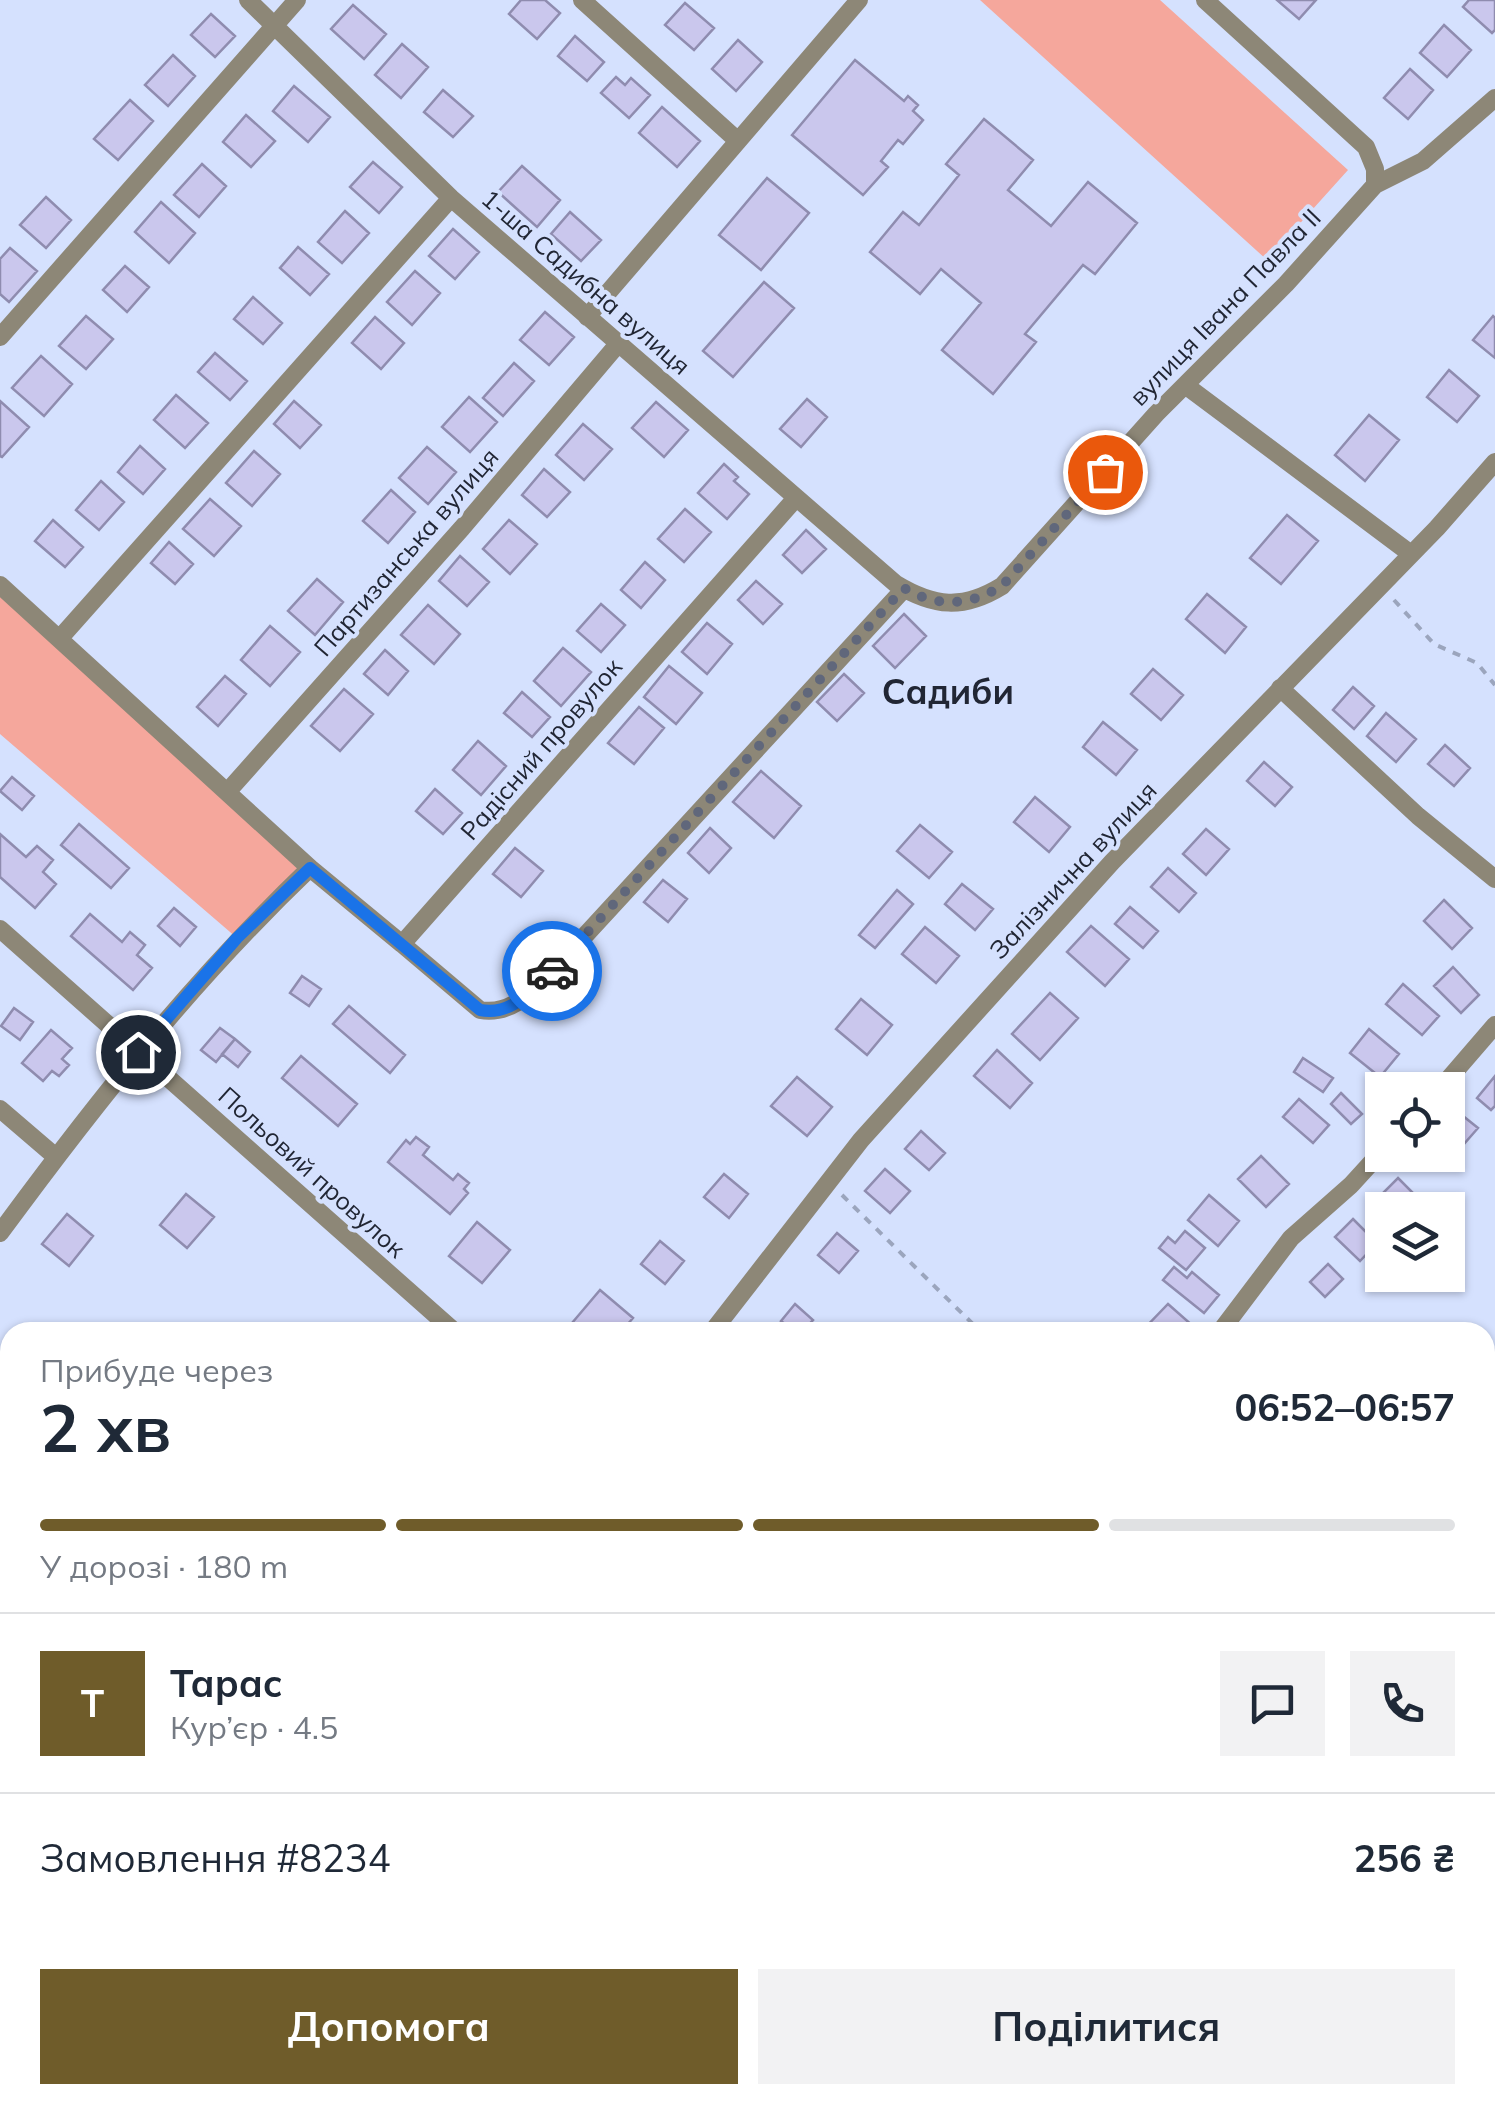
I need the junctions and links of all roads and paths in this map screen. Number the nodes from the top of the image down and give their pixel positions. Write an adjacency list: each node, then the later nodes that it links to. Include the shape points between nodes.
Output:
1 (248, 0): 6 (street, 1-ша Садибна вулиця)
2 (297, 0): 6 (street)
3 (582, 0): 8 (street)
4 (859, 0): 8 (street)
5 (1216, 4): 9 (street, via 1366,147)
6 (275, 24): 10 (street, 1-ша Садибна вулиця); 12 (street)
7 (1495, 98): 9 (street, вулиця Івана Павла II, via 1423,161)
8 (738, 141): 11 (street)
9 (1375, 186): 14 (street, вулиця Івана Павла II)
10 (451, 198): 11 (street, 1-ша Садибна вулиця); 21 (street)
11 (587, 317): 13 (street, 1-ша Садибна вулиця)
12 (0, 336)
13 (618, 344): 16 (street, 1-ша Садибна вулиця); 24 (street, Партизанська вулиця)
14 (1185, 386): 17 (street); 20 (street, вулиця Івана Павла II, via 1002,586 983,598 945,603 922,600)
15 (1495, 462): 17 (street, Залізнична вулиця)
16 (796, 498): 20 (street, 1-ша Садибна вулиця); 28 (street, Радісний провулок)
17 (1412, 554): 19 (street, Залізнична вулиця)
18 (0, 585): 21 (street)
19 (1380, 586): 22 (path, via 1434,644 1477,664); 23 (street, Залізнична вулиця)
20 (904, 588): 28 (street, via 512,1008 480,1010)
21 (60, 638): 24 (street)
22 (1495, 685)
23 (1280, 688): 26 (street); 35 (street, Залізнична вулиця, via 1112,862)
24 (229, 790): 25 (street)
25 (310, 868): 28 (street); 30 (street, via 237,938)
26 (1495, 879)
27 (0, 929): 30 (street, Польовий провулок)
28 (402, 944)
29 (1495, 1025): 31 (street)
30 (138, 1052): 33 (street); 37 (street, Польовий провулок)
31 (1455, 1072)
32 (0, 1108): 33 (street)
33 (56, 1157): 36 (street)
34 (1365, 1169): 40 (street, via 1291,1238)
35 (828, 1182): 38 (street, Залізнична вулиця); 39 (path)
36 (0, 1233)
37 (445, 1322)
38 (720, 1322)
39 (972, 1322)
40 (1228, 1322)

